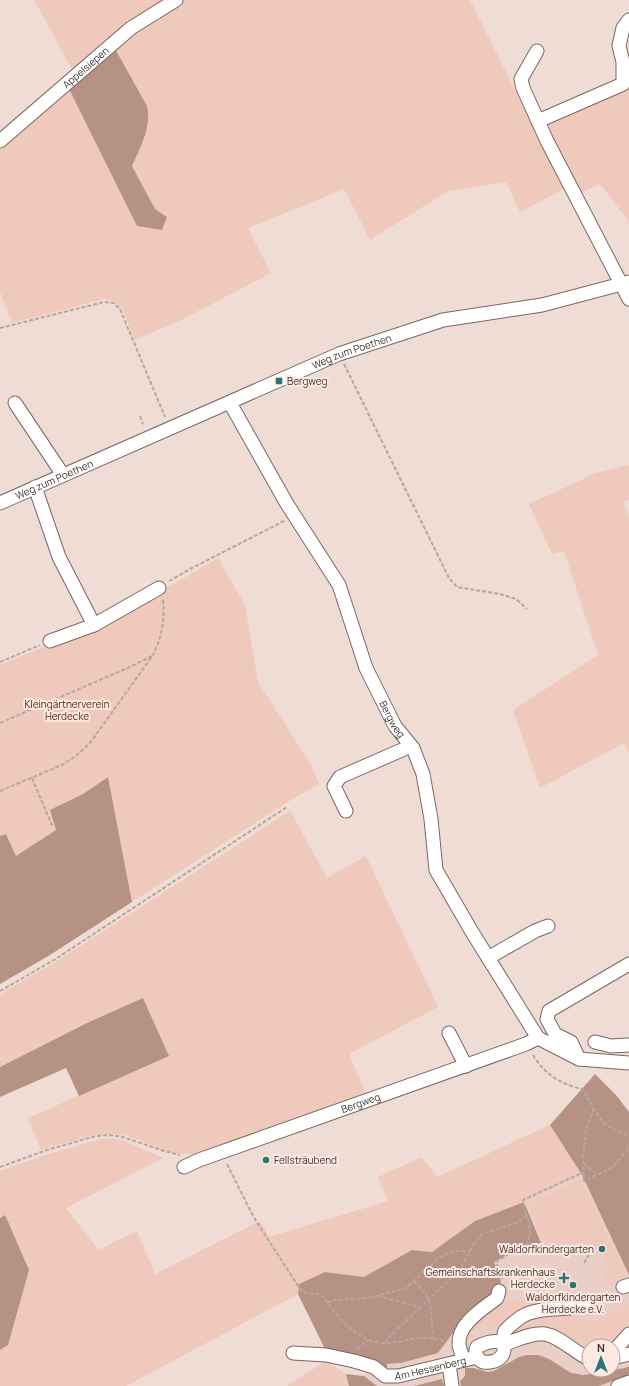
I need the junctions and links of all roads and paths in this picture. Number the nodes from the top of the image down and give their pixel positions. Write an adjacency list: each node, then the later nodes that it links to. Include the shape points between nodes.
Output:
1 (176, 0): 5 (street, Appelsiepen, via 131,28)
2 (629, 20): 4 (street, via 623,28 619,46 623,62 623,84)
3 (537, 51): 4 (street, via 521,79)
4 (538, 121): 6 (street)
5 (0, 141)
6 (626, 283): 7 (street); 9 (street, Weg zum Poethen, via 542,305 443,320)
7 (629, 299)
8 (0, 328): 14 (path, via 104,302 114,303 120,309)
9 (339, 354): 11 (street, Weg zum Poethen); 20 (path, via 449,578 457,587 516,599)
10 (15, 403): 15 (street)
11 (230, 403): 14 (street, Weg zum Poethen); 18 (street, Bergweg)
12 (140, 416): 13 (path)
13 (143, 424)
14 (170, 428): 15 (street, Weg zum Poethen)
15 (63, 475): 16 (street, Weg zum Poethen)
16 (35, 487): 17 (street, Weg zum Poethen); 21 (street, via 60,557)
17 (0, 502)
18 (295, 516): 19 (path, via 190,569); 26 (street, Bergweg, via 339,585 366,668 395,726)
19 (159, 588): 21 (street); 23 (path, via 163,599 163,621)
20 (527, 609)
21 (94, 625): 22 (street)
22 (50, 641): 24 (path)
23 (153, 655): 25 (path); 27 (path, via 90,743 77,755)
24 (0, 662)
25 (0, 723)
26 (411, 746): 30 (street, via 340,777 334,786); 33 (street, Bergweg, via 423,774 436,870)
27 (32, 778): 28 (path); 31 (path)
28 (0, 791)
29 (287, 807): 35 (path, via 54,960)
30 (346, 811)
31 (53, 828)
32 (548, 926): 33 (street)
33 (488, 958): 37 (street, Bergweg)
34 (629, 964): 41 (street, via 549,1011 547,1019 555,1034 571,1042)
35 (0, 990)
36 (449, 1033): 43 (street)
37 (538, 1038): 39 (street, Bergweg); 41 (street)
38 (594, 1042): 40 (street, via 611,1046)
39 (526, 1044): 43 (street, Bergweg); 44 (path, via 536,1061 556,1081 585,1090)
40 (629, 1045)
41 (578, 1059): 42 (street)
42 (629, 1064)
43 (466, 1066): 47 (street, Bergweg)
44 (593, 1107): 45 (path, via 606,1126); 49 (path, via 586,1129)
45 (629, 1136)
46 (629, 1148): 53 (path, via 613,1167)
47 (221, 1153): 48 (street, Bergweg); 62 (path, via 253,1216 302,1292 321,1295)
48 (199, 1160): 50 (path, via 111,1135 96,1136 54,1148); 51 (street, Bergweg)
49 (583, 1162): 52 (path); 53 (path)
50 (0, 1167)
51 (184, 1167)
52 (584, 1172): 53 (path, via 584,1181); 54 (path, via 523,1200)
53 (597, 1175)
54 (527, 1214): 56 (path, via 519,1222 482,1234); 59 (path, via 530,1233 528,1247 512,1252 496,1262)
55 (592, 1249): 57 (path)
56 (470, 1251): 58 (path, via 454,1251 438,1258); 61 (path, via 462,1266)
57 (584, 1263)
58 (414, 1281): 60 (path, via 406,1288); 61 (path)
59 (500, 1285): 74 (street, via 498,1298 467,1322 460,1335 459,1345)
60 (377, 1296): 62 (path); 64 (path)
61 (429, 1299): 64 (path); 66 (path)
62 (327, 1302): 69 (path, via 350,1328 368,1340)
63 (586, 1302): 70 (street, via 571,1308 547,1309 522,1316 506,1330)
64 (420, 1307): 69 (path)
65 (629, 1334): 68 (street)
66 (433, 1339): 67 (path); 69 (path, via 420,1338)
67 (446, 1341)
68 (621, 1343)
69 (385, 1344)
70 (505, 1344): 72 (street, Am Hessenberg, via 544,1334); 73 (street, Am Hessenberg, via 496,1341 481,1345 477,1347); 73 (street, Am Hessenberg, via 503,1353 497,1360 490,1363)
71 (293, 1353): 75 (street, Am Hessenberg, via 326,1355 354,1361 374,1367 385,1376 398,1376)
72 (581, 1354)
73 (477, 1357): 74 (street, Am Hessenberg)
74 (464, 1360): 75 (street, Am Hessenberg)
75 (449, 1364): 77 (street)
76 (629, 1382): 78 (street)
77 (452, 1386)
78 (618, 1386)

